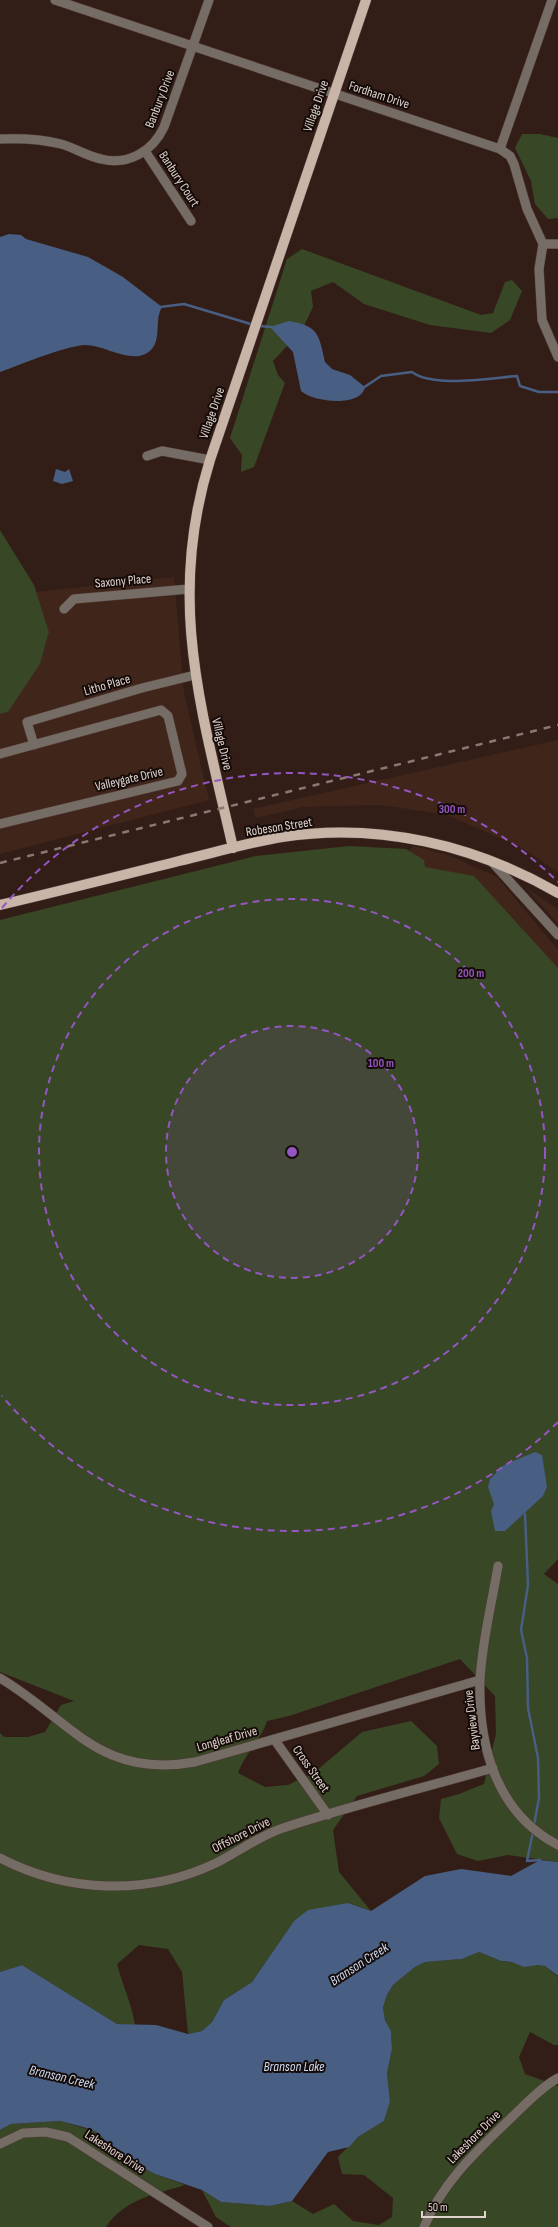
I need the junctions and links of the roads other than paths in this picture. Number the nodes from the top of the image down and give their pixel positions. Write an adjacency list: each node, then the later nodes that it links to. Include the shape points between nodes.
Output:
1 (55, 0): 5 (street, Fordham Drive)
2 (209, 0): 5 (street, Banbury Drive)
3 (366, 0): 6 (main road, Village Drive)
4 (552, 0): 8 (street)
5 (193, 46): 6 (street, Fordham Drive); 9 (street, Banbury Drive, via 164,127 157,140)
6 (334, 94): 8 (street, Fordham Drive); 15 (main road, Village Drive)
7 (0, 139): 9 (street, Banbury Drive, via 45,141 111,161 130,158)
8 (500, 149): 11 (street, via 510,156 514,164 527,209)
9 (145, 151): 10 (street, Banbury Court)
10 (191, 221)
11 (543, 244): 12 (street); 13 (street, via 539,269 542,320)
12 (558, 244)
13 (558, 357)
14 (148, 456): 15 (street, via 162,451)
15 (210, 460): 16 (main road, Village Drive, via 194,531)
16 (189, 589): 17 (street, Saxony Place, via 74,599); 18 (main road, Village Drive, via 189,621)
17 (64, 609)
18 (195, 675): 19 (street, Litho Place, via 28,722); 22 (main road, Village Drive)
19 (34, 745): 20 (street, Valleygate Drive); 21 (street, Valleygate Drive, via 161,710 168,716 182,774 178,780)
20 (0, 754)
21 (0, 824)
22 (233, 848): 23 (main road, Robeson Street, via 309,834 369,834 426,841); 25 (main road, Robeson Street)
23 (491, 860): 24 (main road, Robeson Street); 26 (street)
24 (558, 894)
25 (0, 905)
26 (558, 934)
27 (498, 1566): 29 (street, Bayview Drive)
28 (0, 1678): 30 (street, Longleaf Drive, via 89,1745 126,1761 149,1765 178,1765)
29 (480, 1680): 30 (street, Longleaf Drive); 31 (street, Bayview Drive, via 483,1726)
30 (274, 1739): 32 (street, Cross Street)
31 (492, 1768): 32 (street, Offshore Drive); 33 (street, Bayview Drive, via 503,1794 520,1817 542,1836)
32 (328, 1815): 34 (street, Offshore Drive, via 266,1835 200,1870 144,1884 110,1886 69,1882 30,1872)
33 (558, 1845)
34 (0, 1858)
35 (558, 2078): 38 (street, Lakeshore Drive, via 538,2092 468,2160 439,2196)
36 (0, 2144): 37 (street, Lakeshore Drive, via 23,2133 46,2132 68,2137)
37 (208, 2227)
38 (424, 2227)

